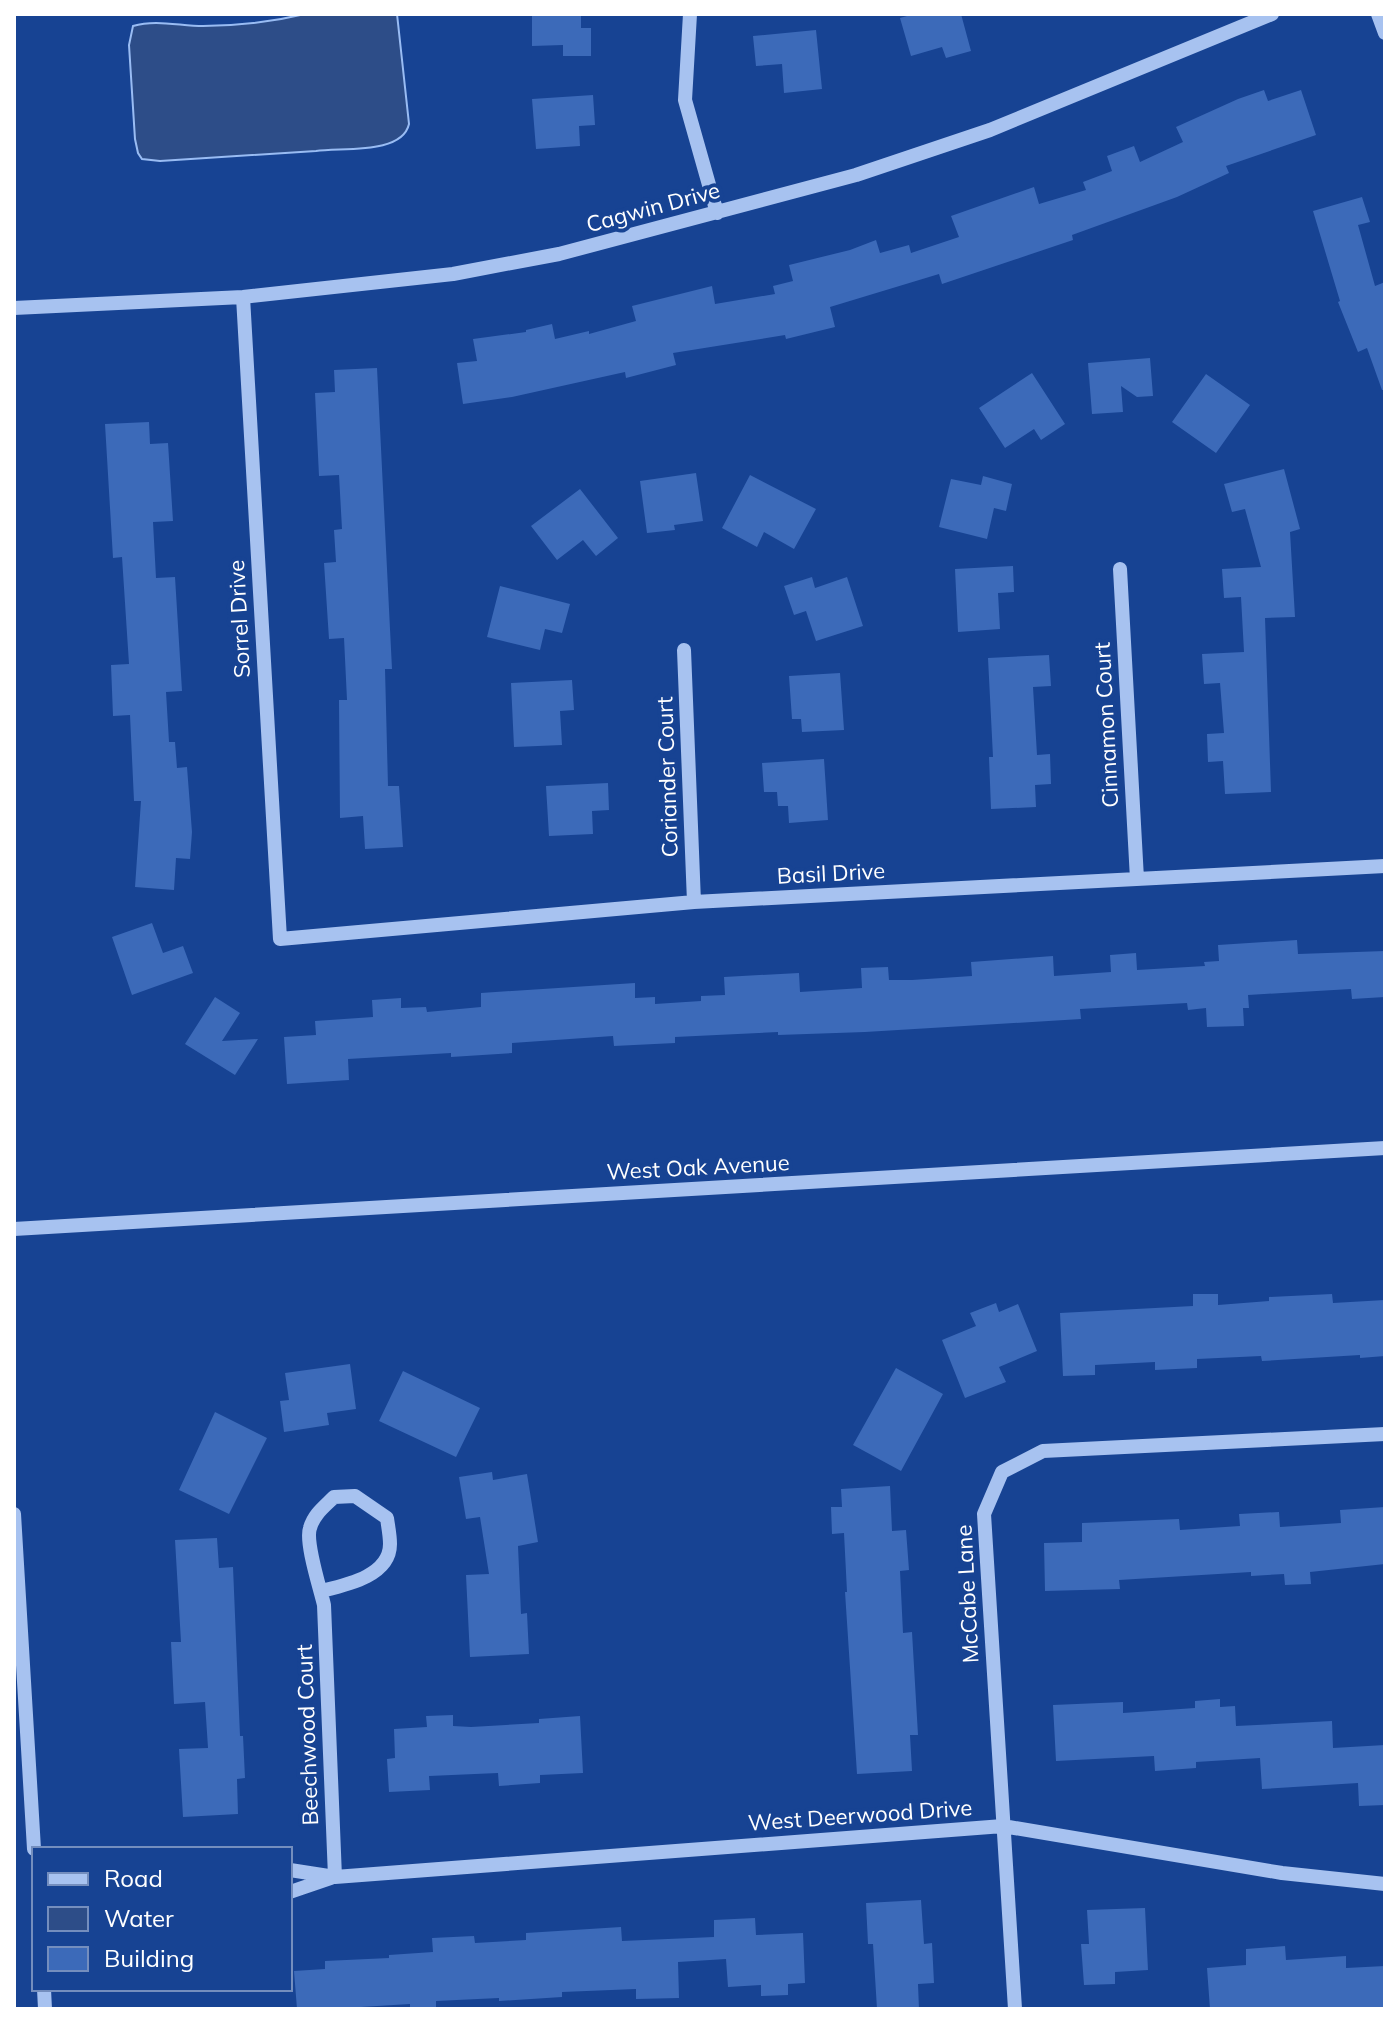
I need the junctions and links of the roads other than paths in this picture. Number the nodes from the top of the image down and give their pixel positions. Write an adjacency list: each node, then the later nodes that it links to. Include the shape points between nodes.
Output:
1 (690, 14): 5 (street, via 685,100)
2 (1272, 14): 5 (street, Cagwin Drive, via 990,130 856,175)
3 (1378, 14): 4 (street)
4 (1385, 33)
5 (717, 213): 6 (street, Cagwin Drive, via 559,254 453,274)
6 (243, 297): 7 (street, Cagwin Drive); 13 (street, Sorrel Drive)
7 (14, 308)
8 (1120, 569): 11 (street, Cinnamon Court)
9 (684, 650): 12 (street, Coriander Court)
10 (1385, 866): 11 (street, Basil Drive)
11 (1137, 879): 12 (street, Basil Drive)
12 (694, 902): 13 (street, Basil Drive)
13 (280, 939)
14 (1385, 1148): 15 (street, West Oak Avenue)
15 (14, 1229)
16 (1385, 1434): 19 (street, McCabe Lane, via 1043,1451 1002,1472 984,1514)
17 (14, 1514): 20 (street)
18 (321, 1591): 18 (street, Beechwood Court, via 380,1568 391,1547 387,1518 355,1496 334,1497 316,1514 308,1532); 22 (street, Beechwood Court)
19 (1003, 1826): 22 (street, West Deerwood Drive); 23 (street, West Deerwood Drive, via 1282,1873); 25 (street, McCabe Lane)
20 (34, 1847)
21 (292, 1870): 22 (street, West Deerwood Drive)
22 (335, 1877): 24 (street, West Deerwood Drive)
23 (1385, 1884)
24 (292, 1891)
25 (1015, 2009)

